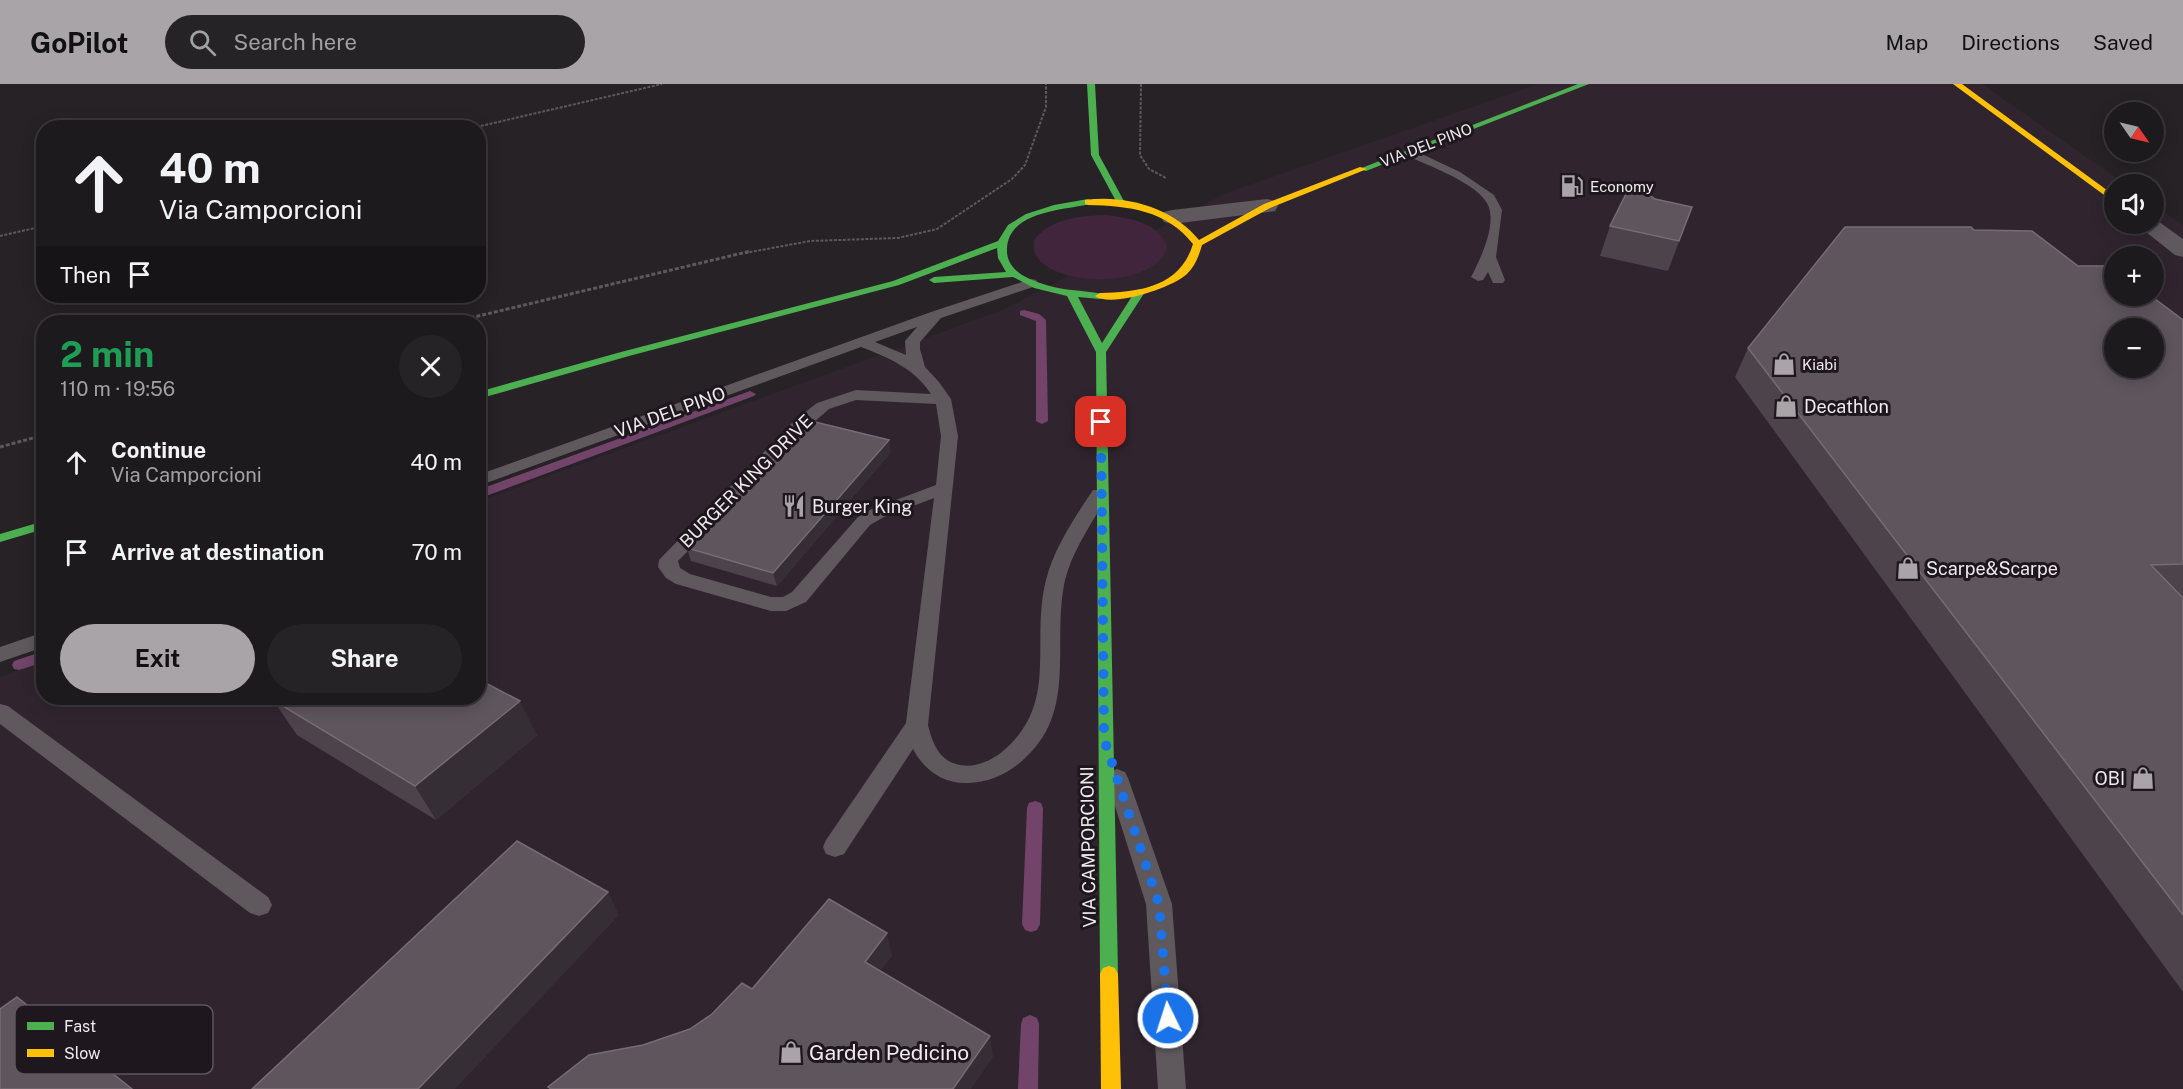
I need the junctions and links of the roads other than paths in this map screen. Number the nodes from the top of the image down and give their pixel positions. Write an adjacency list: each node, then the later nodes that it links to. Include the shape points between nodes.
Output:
1 (1091, 84): 5 (main road)
2 (1586, 84): 4 (main road, VIA DEL PINO)
3 (1957, 84): 6 (main road)
4 (1408, 152): 9 (main road, VIA DEL PINO); 15 (lane, via 1472,184 1490,199 1496,217)
5 (1095, 155): 7 (main road); 8 (main road)
6 (2104, 192)
7 (1121, 203): 8 (main road); 10 (main road)
8 (1072, 204): 12 (main road, via 1043,210 1019,221)
9 (1267, 206): 10 (street, VIA DEL PINO); 13 (main road, VIA DEL PINO)
10 (1172, 217): 13 (main road, via 1184,225)
11 (2161, 234): 14 (street)
12 (1001, 243): 16 (main road, via 1003,259); 19 (main road)
13 (1198, 244): 21 (main road, via 1194,263 1186,272)
14 (2183, 250)
15 (1489, 257): 17 (lane); 18 (lane)
16 (1016, 274): 19 (main road); 20 (main road)
17 (1478, 277)
18 (1498, 280)
19 (896, 283): 27 (main road)
20 (1031, 283): 22 (main road); 23 (lane, VIA DEL PINO)
21 (1140, 292): 22 (main road, via 1106,296); 25 (main road)
22 (1071, 294): 25 (main road)
23 (936, 315): 24 (lane, VIA DEL PINO); 26 (lane, via 913,341)
24 (861, 342): 26 (lane); 29 (lane, VIA DEL PINO)
25 (1101, 352): 31 (main road, VIA CAMPORCIONI)
26 (916, 367): 28 (lane)
27 (486, 394)
28 (943, 399): 30 (lane, via 951,425); 30 (lane, BURGER KING DRIVE, via 856,395 823,406 675,553 668,567 683,579 771,604 786,604 799,597 864,521)
29 (486, 478)
30 (944, 488): 37 (lane)
31 (1101, 491): 37 (lane, via 1056,577 1052,595 1051,687 1043,719 1031,738 1018,754 999,766 963,775 935,765 921,745); 38 (main road, VIA CAMPORCIONI)
32 (36, 527): 33 (main road)
33 (0, 538)
34 (36, 642): 35 (lane)
35 (0, 655)
36 (0, 712): 40 (lane)
37 (917, 725): 39 (lane)
38 (1104, 739): 41 (main road, VIA CAMPORCIONI); 42 (lane, via 1159,904)
39 (835, 848)
40 (259, 905)
41 (1111, 1089)
42 (1172, 1089)

